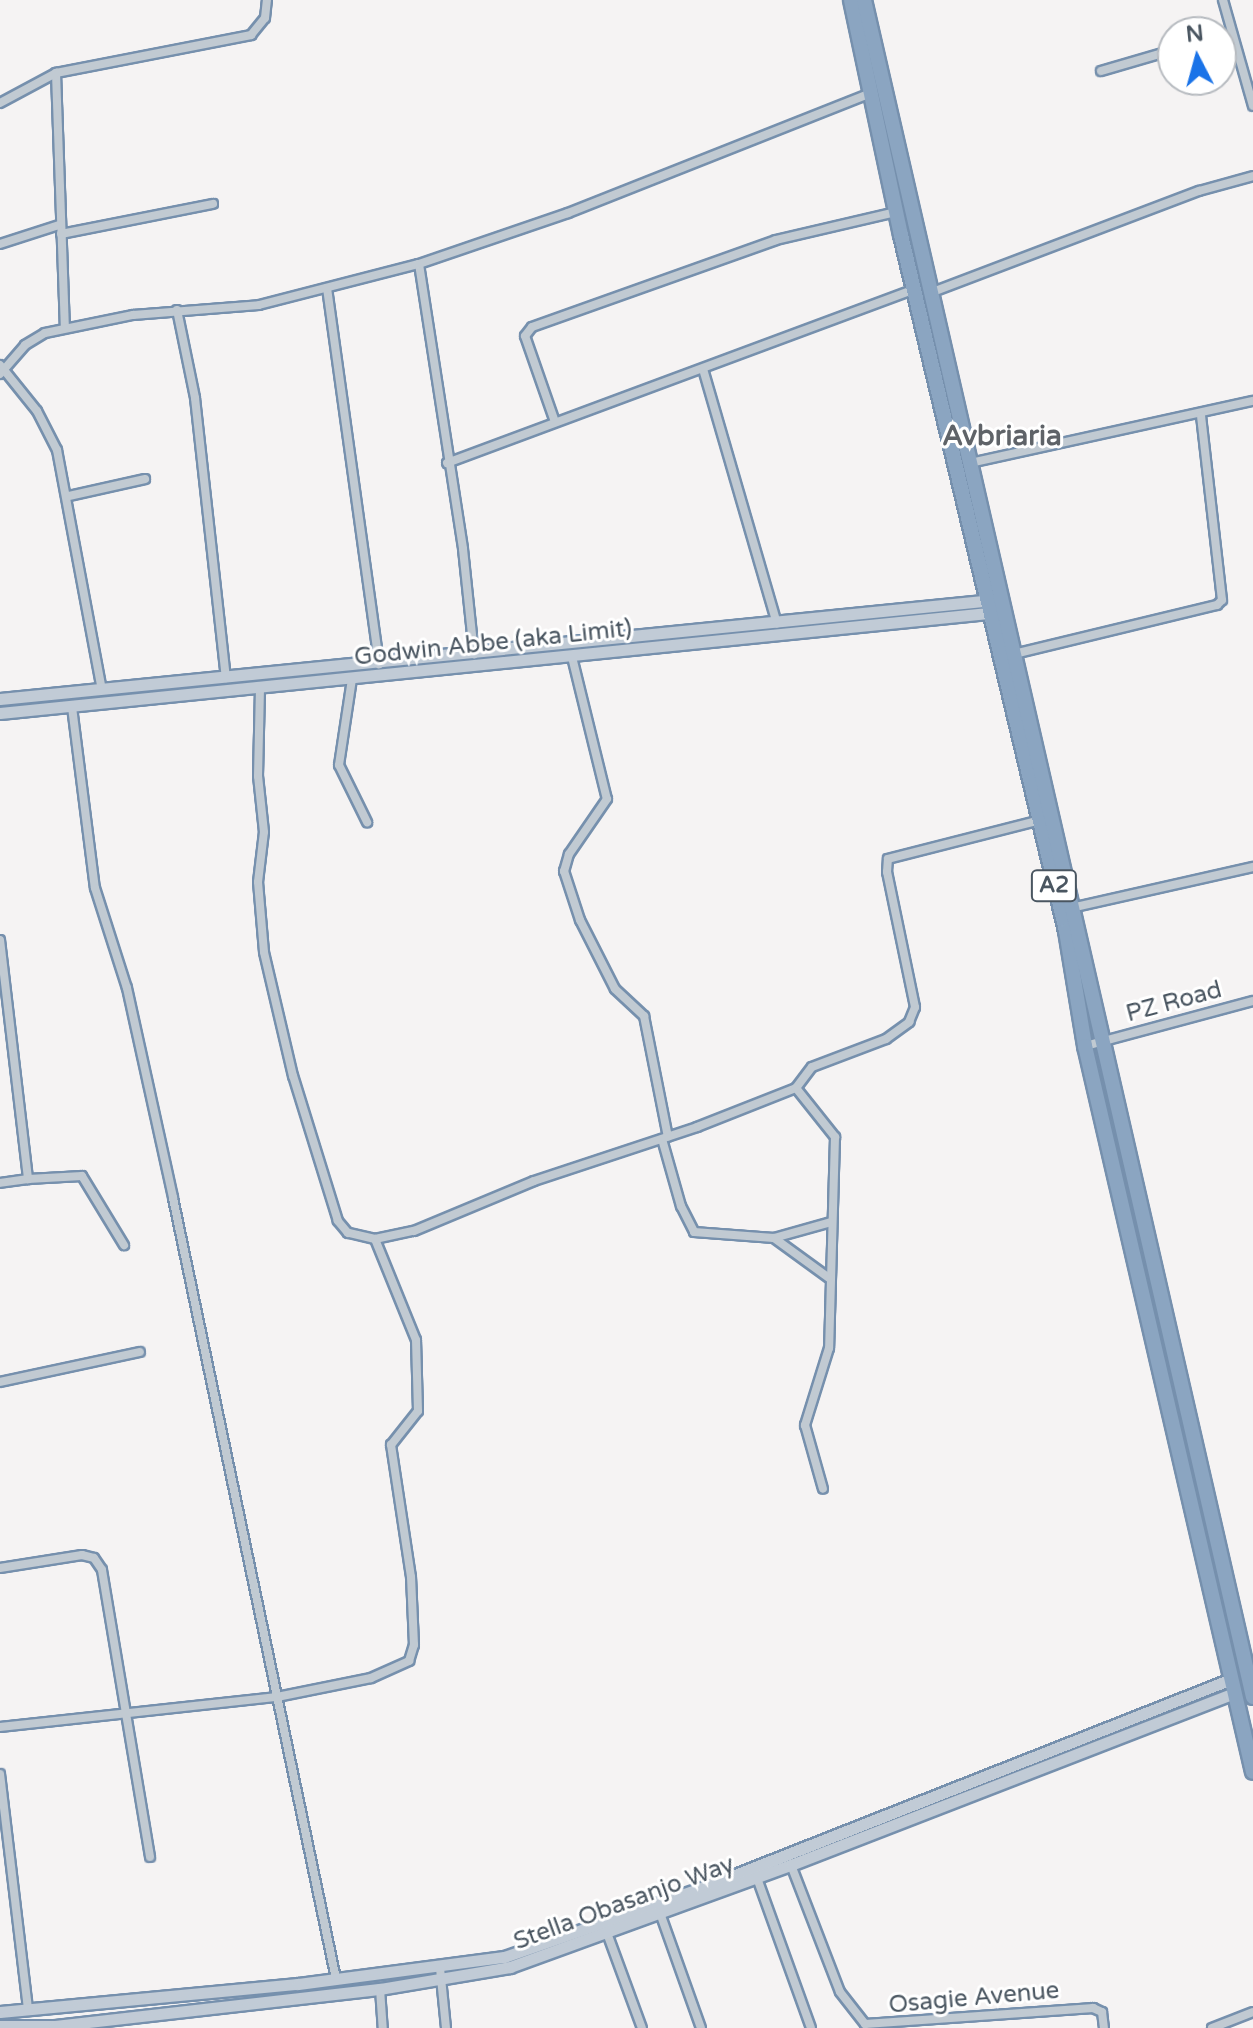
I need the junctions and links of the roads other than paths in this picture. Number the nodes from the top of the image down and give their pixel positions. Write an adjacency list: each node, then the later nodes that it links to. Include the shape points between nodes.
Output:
1 (267, 0): 7 (street, via 265,18 251,35)
2 (851, 0): 8 (highway, A2)
3 (864, 0): 19 (highway, A2)
4 (1237, 49): 10 (street)
5 (1157, 55): 6 (street)
6 (1101, 71)
7 (56, 73): 9 (street); 14 (street)
8 (869, 94): 13 (highway, A2); 16 (street, via 568,213)
9 (0, 103)
10 (1253, 106)
11 (1253, 176): 19 (street, via 1199,191)
12 (213, 204): 14 (street)
13 (896, 212): 18 (highway, A2); 26 (street, via 776,240 532,327 525,336)
14 (60, 229): 15 (street); 21 (street)
15 (0, 244)
16 (419, 264): 17 (street); 27 (street)
17 (327, 288): 20 (street, via 259,305); 36 (street)
18 (914, 289): 22 (street); 31 (highway, A2)
19 (930, 293): 28 (highway, A2)
20 (177, 310): 21 (street); 37 (street, via 195,398)
21 (65, 327): 23 (street, via 35,336)
22 (703, 369): 26 (street); 32 (street)
23 (1, 370): 30 (street, via 48,427)
24 (1253, 401): 25 (street)
25 (1201, 416): 28 (street); 34 (street, via 1222,600)
26 (555, 422): 27 (street)
27 (447, 463): 33 (street)
28 (970, 463): 31 (highway, A2)
29 (145, 479): 30 (street)
30 (69, 496): 40 (street)
31 (996, 606): 32 (street, Godwin Abbe (aka Limit)); 34 (highway, A2); 35 (street, Godwin Abbe (aka Limit)); 44 (highway, A2)
32 (777, 623): 33 (street, Godwin Abbe (aka Limit))
33 (474, 654): 36 (street, Godwin Abbe (aka Limit))
34 (1014, 654): 47 (highway, A2)
35 (572, 657): 38 (street, Godwin Abbe (aka Limit)); 53 (street, via 607,799 569,854 564,871 580,920 615,989 644,1016)
36 (379, 664): 37 (street, Godwin Abbe (aka Limit))
37 (226, 678): 40 (street, Godwin Abbe (aka Limit))
38 (352, 679): 39 (street, Godwin Abbe (aka Limit)); 45 (street, via 339,765)
39 (260, 689): 42 (street, Godwin Abbe (aka Limit)); 58 (street, via 258,776 264,832 258,882 264,952 293,1076 338,1221 348,1233)
40 (102, 690): 41 (street, Godwin Abbe (aka Limit))
41 (0, 699)
42 (72, 707): 43 (street, Godwin Abbe (aka Limit)); 66 (street, via 95,888 127,988)
43 (0, 713)
44 (1037, 821): 51 (highway, A2, via 1066,931); 52 (street, via 888,859 915,1007 909,1022 886,1039 812,1067)
45 (367, 822)
46 (1253, 867): 47 (street)
47 (1071, 908): 50 (highway, A2)
48 (0, 940): 54 (street)
49 (1253, 1001): 50 (street, PZ Road)
50 (1106, 1042): 51 (street, PZ Road); 67 (highway, A2)
51 (1085, 1046): 65 (highway, A2)
52 (796, 1088): 53 (street); 56 (street, via 835,1137)
53 (665, 1138): 57 (street, via 681,1206 694,1232); 58 (street, via 534,1181 414,1231)
54 (28, 1179): 55 (street); 59 (street, via 82,1176)
55 (0, 1183)
56 (831, 1222): 57 (street); 60 (street)
57 (774, 1238): 60 (street)
58 (375, 1239): 66 (street, via 416,1340 418,1411 391,1445 411,1577 414,1645 409,1661 371,1678)
59 (124, 1245)
60 (829, 1278): 63 (street, via 829,1348 805,1425)
61 (140, 1352): 62 (street)
62 (0, 1382)
63 (823, 1489)
64 (0, 1568): 68 (street, via 70,1556 94,1558 102,1570)
65 (1230, 1687): 70 (highway, A2); 73 (street, Stella Obasanjo Way); 78 (street, via 707,1886 528,1950)
66 (277, 1697): 68 (street); 79 (street)
67 (1253, 1697)
68 (123, 1711): 69 (street); 72 (street)
69 (0, 1727)
70 (1253, 1772)
71 (0, 1774): 74 (street)
72 (150, 1857)
73 (791, 1865): 75 (street, Stella Obasanjo Way); 91 (street, Osagie Avenue, via 840,1992 865,2024 1093,2008 1102,2012)
74 (5, 1872): 81 (street)
75 (757, 1878): 76 (street, Stella Obasanjo Way); 90 (street)
76 (660, 1913): 77 (street, Stella Obasanjo Way); 89 (street)
77 (607, 1933): 78 (street, Stella Obasanjo Way, via 510,1967); 88 (street)
78 (440, 1974): 79 (street); 80 (street, Stella Obasanjo Way); 87 (street)
79 (336, 1979): 81 (street)
80 (380, 1989): 85 (street, Stella Obasanjo Way); 86 (street)
81 (28, 2008): 82 (street)
82 (0, 2012)
83 (1253, 2012): 92 (street)
84 (0, 2026): 85 (street, Stella Obasanjo Way)
85 (55, 2027)
86 (383, 2028)
87 (446, 2028)
88 (642, 2028)
89 (701, 2028)
90 (811, 2028)
91 (1104, 2028)
92 (1212, 2028)

